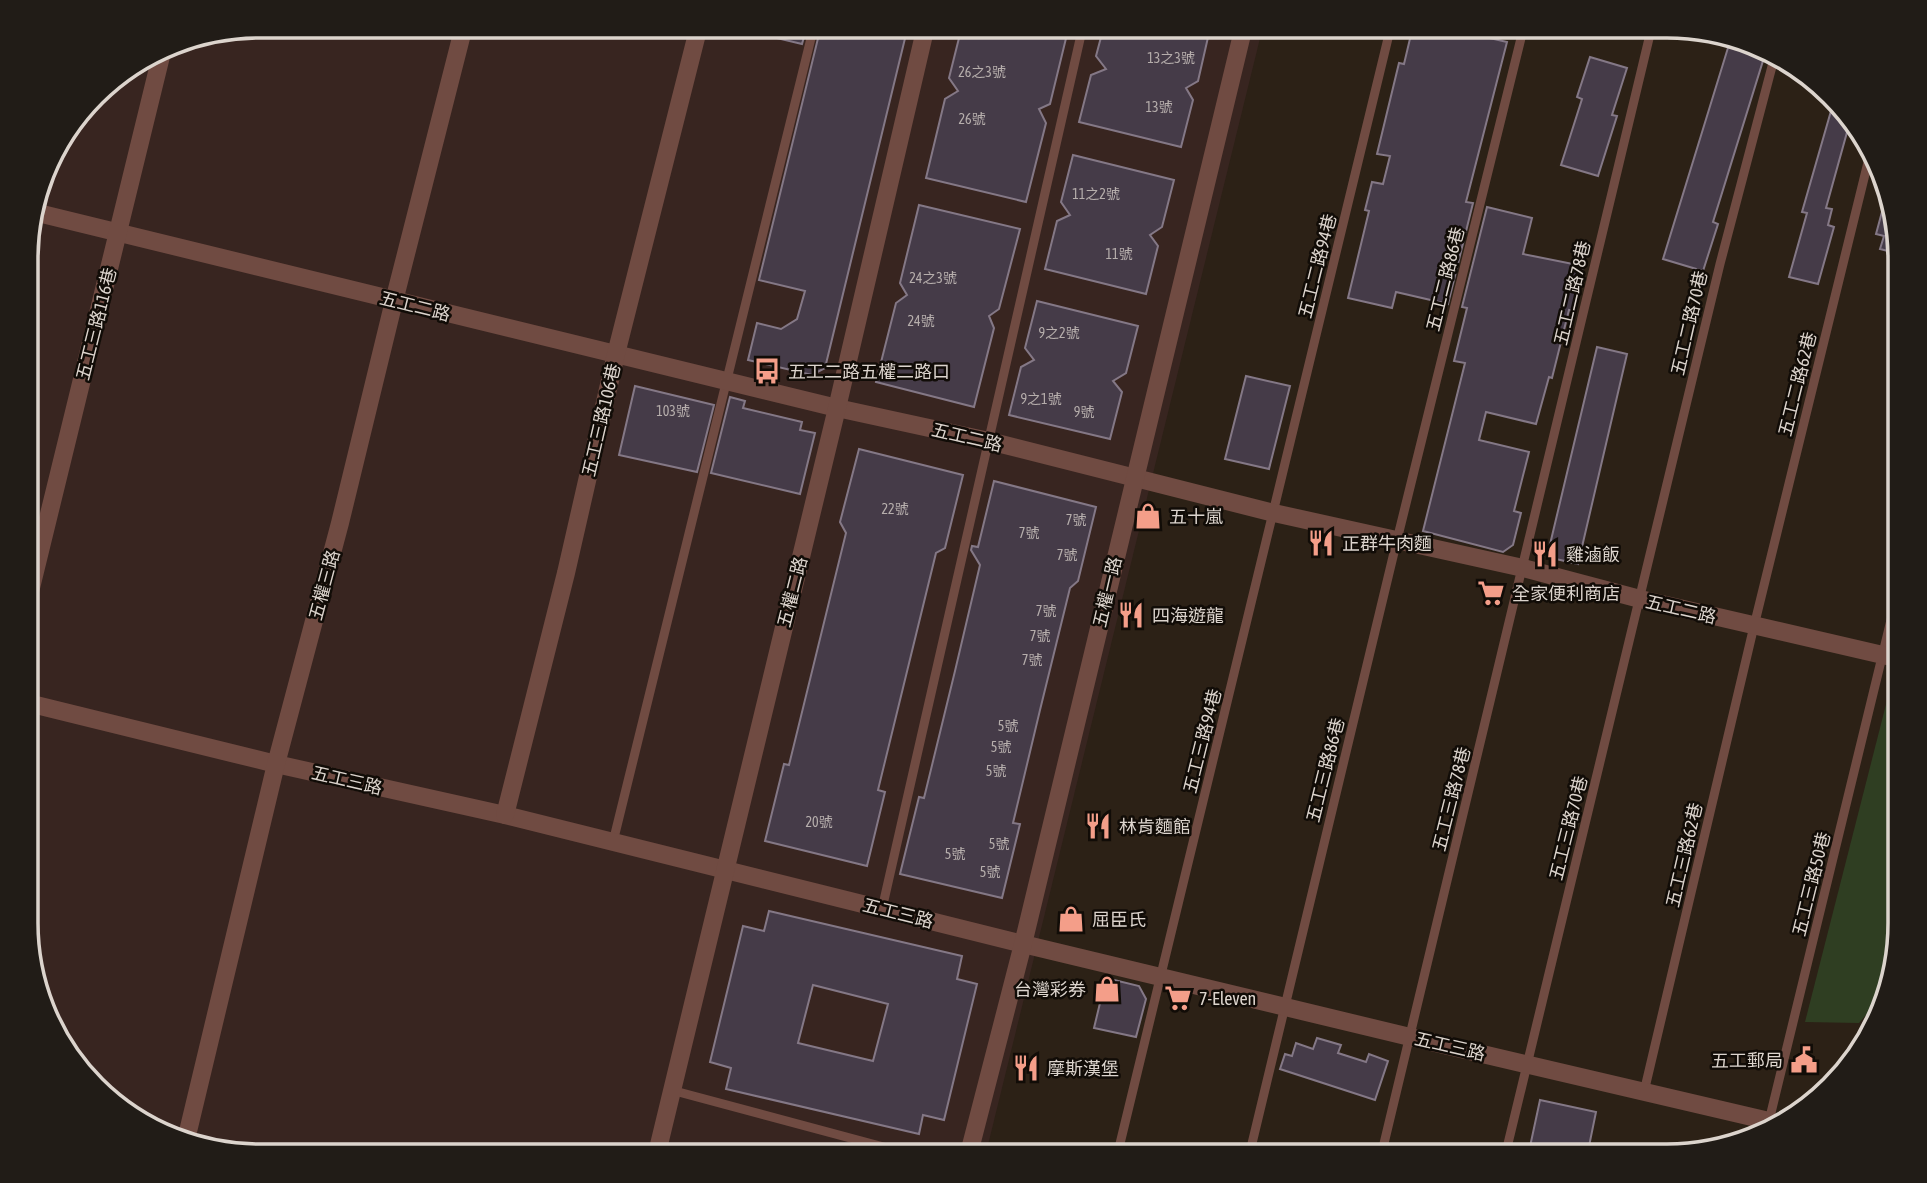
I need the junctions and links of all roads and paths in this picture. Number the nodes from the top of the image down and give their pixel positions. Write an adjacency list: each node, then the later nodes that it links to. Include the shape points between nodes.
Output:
1 (1080, 38): 19 (lane)
2 (1241, 38): 20 (street, 五權一路)
3 (1388, 38): 21 (lane, 五工二路94巷)
4 (1521, 38): 22 (lane, 五工二路86巷)
5 (1649, 38): 24 (lane, 五工二路78巷)
6 (461, 39): 15 (street, 五權三路)
7 (696, 39): 16 (street, 五工三路106巷)
8 (811, 39): 17 (lane)
9 (923, 39): 18 (street, 五權二路)
10 (159, 63): 14 (street, 五工三路116巷)
11 (1772, 65): 25 (lane, 五工二路70巷)
12 (1867, 165): 26 (lane, 五工二路62巷)
13 (43, 214): 14 (street, 五工二路)
14 (119, 231): 15 (street, 五工二路); 23 (street, 五工三路116巷)
15 (394, 301): 16 (street, 五工二路); 30 (street, 五權三路)
16 (616, 354): 17 (street, 五工二路); 31 (street, 五工三路106巷)
17 (726, 381): 18 (street, 五工二路); 32 (lane)
18 (837, 408): 19 (street, 五工二路); 33 (street, 五權二路)
19 (989, 442): 20 (street, 五工二路); 34 (lane)
20 (1133, 479): 21 (street, 五工二路); 35 (street, 五權一路)
21 (1273, 513): 22 (street, 五工二路); 36 (lane, 五工三路94巷)
22 (1397, 540): 24 (street, 五工二路); 37 (lane, 五工三路86巷)
23 (39, 555)
24 (1523, 568): 25 (street, 五工二路); 38 (lane, 五工三路78巷)
25 (1640, 599): 26 (street, 五工二路); 39 (lane, 五工三路70巷)
26 (1754, 626): 27 (street, 五工二路); 41 (lane, 五工三路62巷)
27 (1888, 656)
28 (1888, 668): 42 (lane, 五工三路50巷)
29 (39, 706): 30 (street, 五工三路)
30 (276, 764): 31 (street, 五工三路); 44 (street, 五權三路)
31 (505, 815): 32 (street, 五工三路)
32 (613, 842): 33 (street, 五工三路)
33 (725, 870): 34 (street, 五工三路); 40 (street, 五權二路)
34 (882, 909): 35 (street, 五工三路)
35 (1023, 944): 36 (street, 五工三路); 47 (street, 五權一路)
36 (1161, 977): 37 (street, 五工三路); 48 (lane, 五工三路94巷)
37 (1285, 1006): 38 (street, 五工三路); 49 (lane, 五工三路86巷)
38 (1410, 1037): 39 (street, 五工三路); 50 (lane, 五工三路78巷)
39 (1527, 1064): 41 (street, 五工三路); 51 (lane, 五工三路70巷)
40 (671, 1090): 45 (street, 五權二路); 46 (lane)
41 (1644, 1092): 43 (street, 五工三路)
42 (1769, 1120)
43 (1768, 1121)
44 (188, 1132)
45 (659, 1144)
46 (872, 1144)
47 (971, 1144)
48 (1119, 1144)
49 (1252, 1144)
50 (1384, 1144)
51 (1508, 1144)

